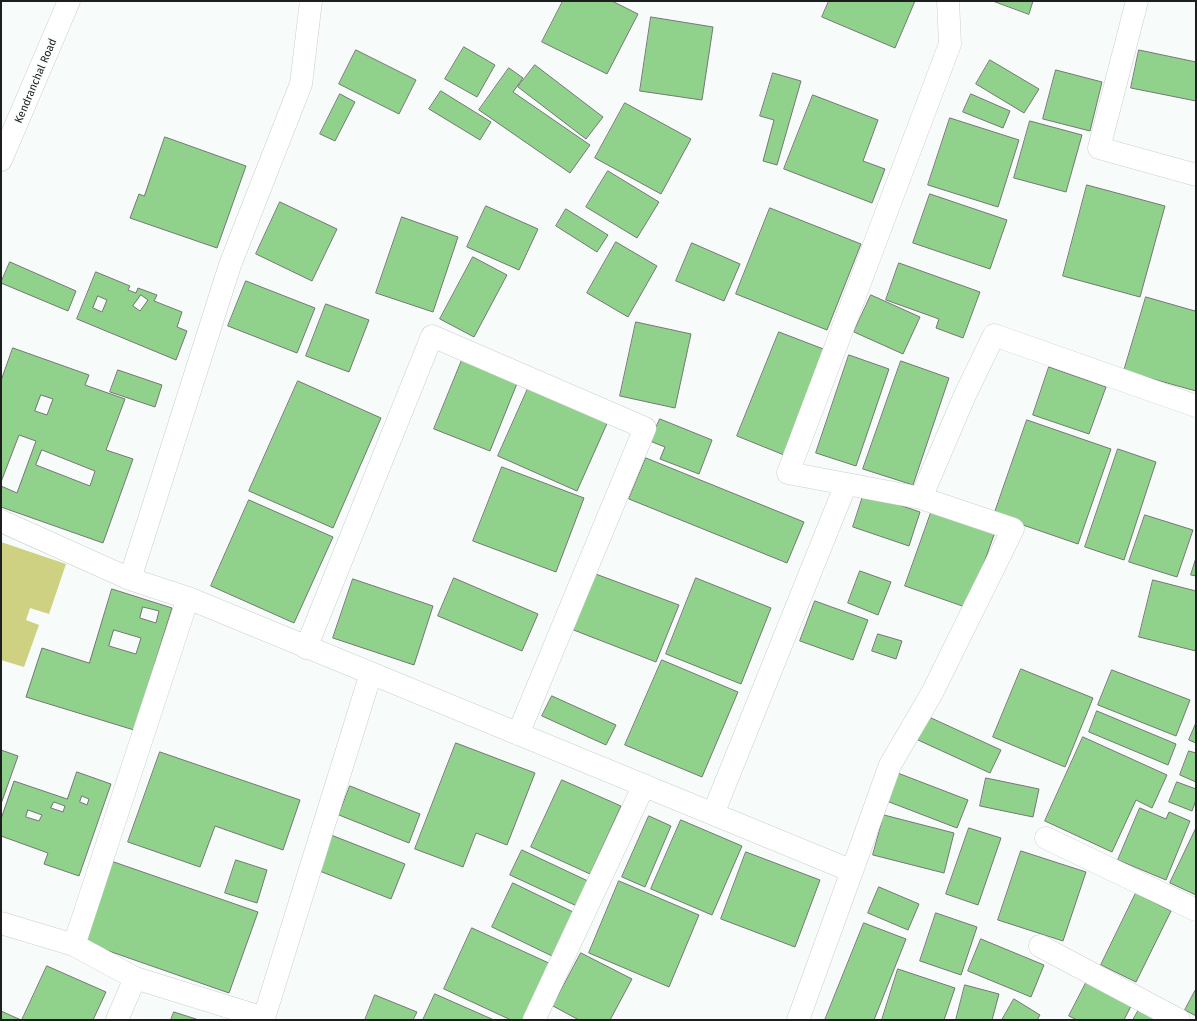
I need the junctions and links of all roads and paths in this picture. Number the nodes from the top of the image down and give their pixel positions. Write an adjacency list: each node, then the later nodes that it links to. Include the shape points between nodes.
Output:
1 (69, 1): 5 (street, Kendranchal Road)
2 (311, 1): 11 (street, via 301,84 230,265)
3 (948, 1): 8 (street, via 950,44 788,473)
4 (1137, 1): 6 (street, via 1099,148)
5 (2, 155)
6 (1196, 175)
7 (1196, 406): 9 (street, via 994,335)
8 (846, 484): 9 (street); 17 (street)
9 (921, 498): 19 (street, via 1013,529 932,693 890,765)
10 (1, 521): 11 (street)
11 (130, 579): 12 (street)
12 (188, 598): 13 (street); 22 (street)
13 (306, 648): 14 (street); 15 (street, via 432,336 645,428)
14 (371, 673): 15 (street); 24 (street, via 264,1018)
15 (518, 734): 16 (street)
16 (644, 785): 17 (street); 26 (street)
17 (713, 814): 19 (street)
18 (1046, 838): 20 (street)
19 (852, 871): 27 (street)
20 (1196, 910)
21 (1, 922): 22 (street)
22 (74, 946): 24 (street)
23 (1040, 946): 28 (street)
24 (135, 978): 25 (street)
25 (117, 1020)
26 (534, 1020)
27 (798, 1020)
28 (1179, 1020)

